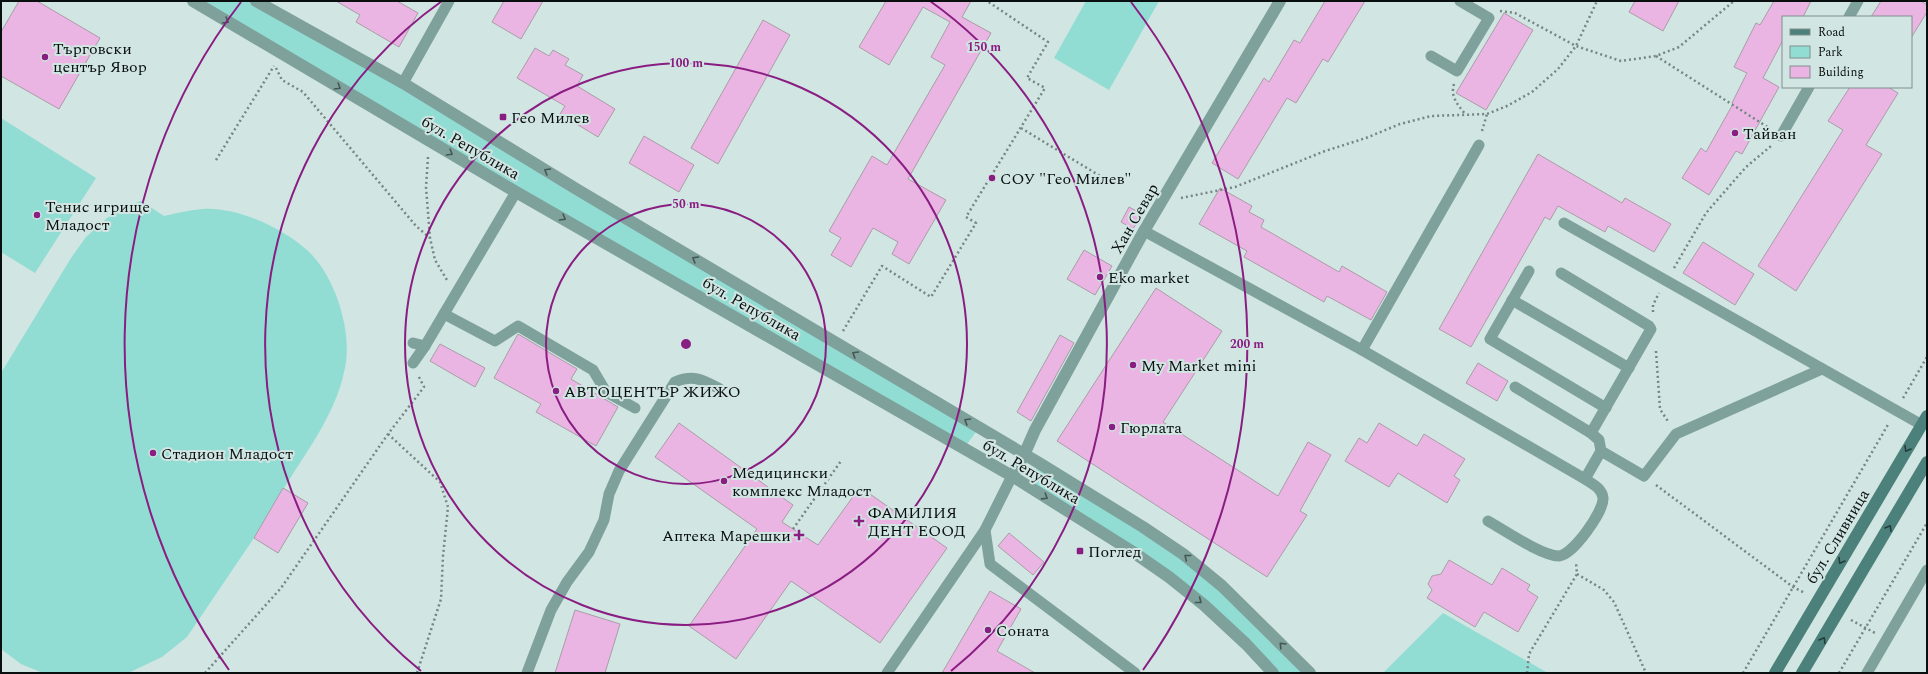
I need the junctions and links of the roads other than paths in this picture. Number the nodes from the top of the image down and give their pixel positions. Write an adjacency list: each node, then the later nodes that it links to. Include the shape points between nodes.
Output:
1 (193, 1): 13 (street, бул. Република, one-way to 13)
2 (256, 1): 9 (street, бул. Република)
3 (449, 1): 9 (lane)
4 (1280, 1): 15 (street, Хан Севар)
5 (1460, 1): 8 (lane, via 1489,18 1457,71)
6 (1858, 1): 7 (lane)
7 (1850, 16)
8 (1431, 56)
9 (403, 83): 33 (street, бул. Република, one-way to 9)
10 (1808, 88): 11 (lane)
11 (1781, 136)
12 (1479, 145): 22 (lane)
13 (516, 192): 19 (lane); 35 (street, бул. Република, one-way to 35)
14 (1564, 223): 25 (lane)
15 (1144, 231): 22 (lane); 33 (street, Хан Севар, via 1035,430)
16 (1529, 271): 18 (lane)
17 (1561, 273): 24 (lane, via 1649,326 1650,333)
18 (1512, 300): 24 (lane); 29 (lane, via 1490,339)
19 (444, 314): 21 (lane); 28 (lane, via 495,342 518,326 593,370 606,392)
20 (413, 343): 21 (lane)
21 (425, 346): 23 (lane)
22 (1362, 350): 36 (lane)
23 (413, 363)
24 (1629, 368): 29 (lane)
25 (1822, 369): 30 (lane, via 1896,411); 32 (lane, via 1676,434 1644,476)
26 (1515, 387): 31 (lane)
27 (720, 389): 40 (lane, via 702,379 688,377 675,382 619,471 609,494 604,520 589,552 551,610)
28 (635, 408)
29 (1606, 408): 31 (lane)
30 (1924, 420): 45 (main road, бул. Сливница, one-way to 45)
31 (1591, 433): 32 (lane, via 1599,440)
32 (1601, 451): 36 (lane)
33 (1024, 455): 35 (street, Хан Севар); 44 (street, бул. Република, one-way to 33, via 1222,586 1183,554)
34 (1927, 462): 46 (main road, one-way to 34)
35 (1012, 476): 38 (lane); 43 (street, бул. Република, one-way to 43, via 1169,577 1204,605)
36 (1585, 479): 37 (lane, via 1600,489 1603,498 1601,506 1574,549 1560,556 1548,554)
37 (1488, 521)
38 (985, 530): 41 (lane); 42 (lane, via 990,564)
39 (1927, 570): 47 (lane)
40 (527, 673)
41 (887, 673)
42 (1135, 673)
43 (1273, 673)
44 (1310, 673)
45 (1776, 673)
46 (1802, 673)
47 (1866, 673)

